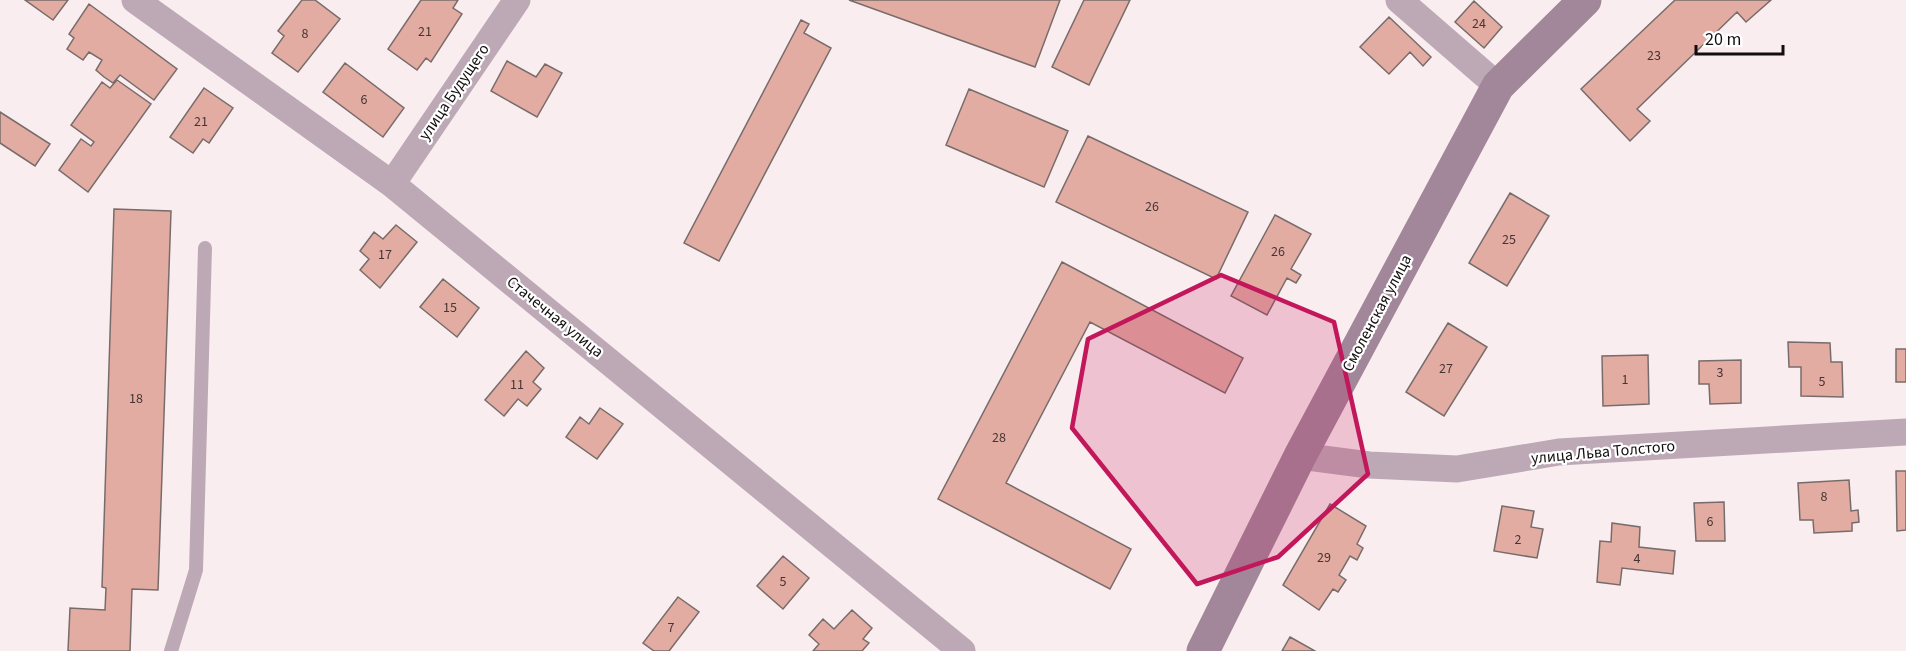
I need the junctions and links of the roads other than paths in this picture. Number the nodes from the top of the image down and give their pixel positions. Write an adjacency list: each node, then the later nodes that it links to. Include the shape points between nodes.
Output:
1 (135, 0): 6 (street, Стачечная улица)
2 (517, 0): 6 (street, улица Будущего)
3 (1399, 0): 5 (street)
4 (1585, 0): 5 (main road, Смоленская улица)
5 (1498, 86): 9 (main road, Смоленская улица)
6 (392, 184): 11 (street, Стачечная улица)
7 (205, 248): 10 (lane, via 196,570)
8 (1906, 432): 9 (street, улица Льва Толстого, via 1559,452 1457,469 1369,465)
9 (1300, 456): 12 (main road, Смоленская улица)
10 (171, 651)
11 (962, 651)
12 (1203, 651)

